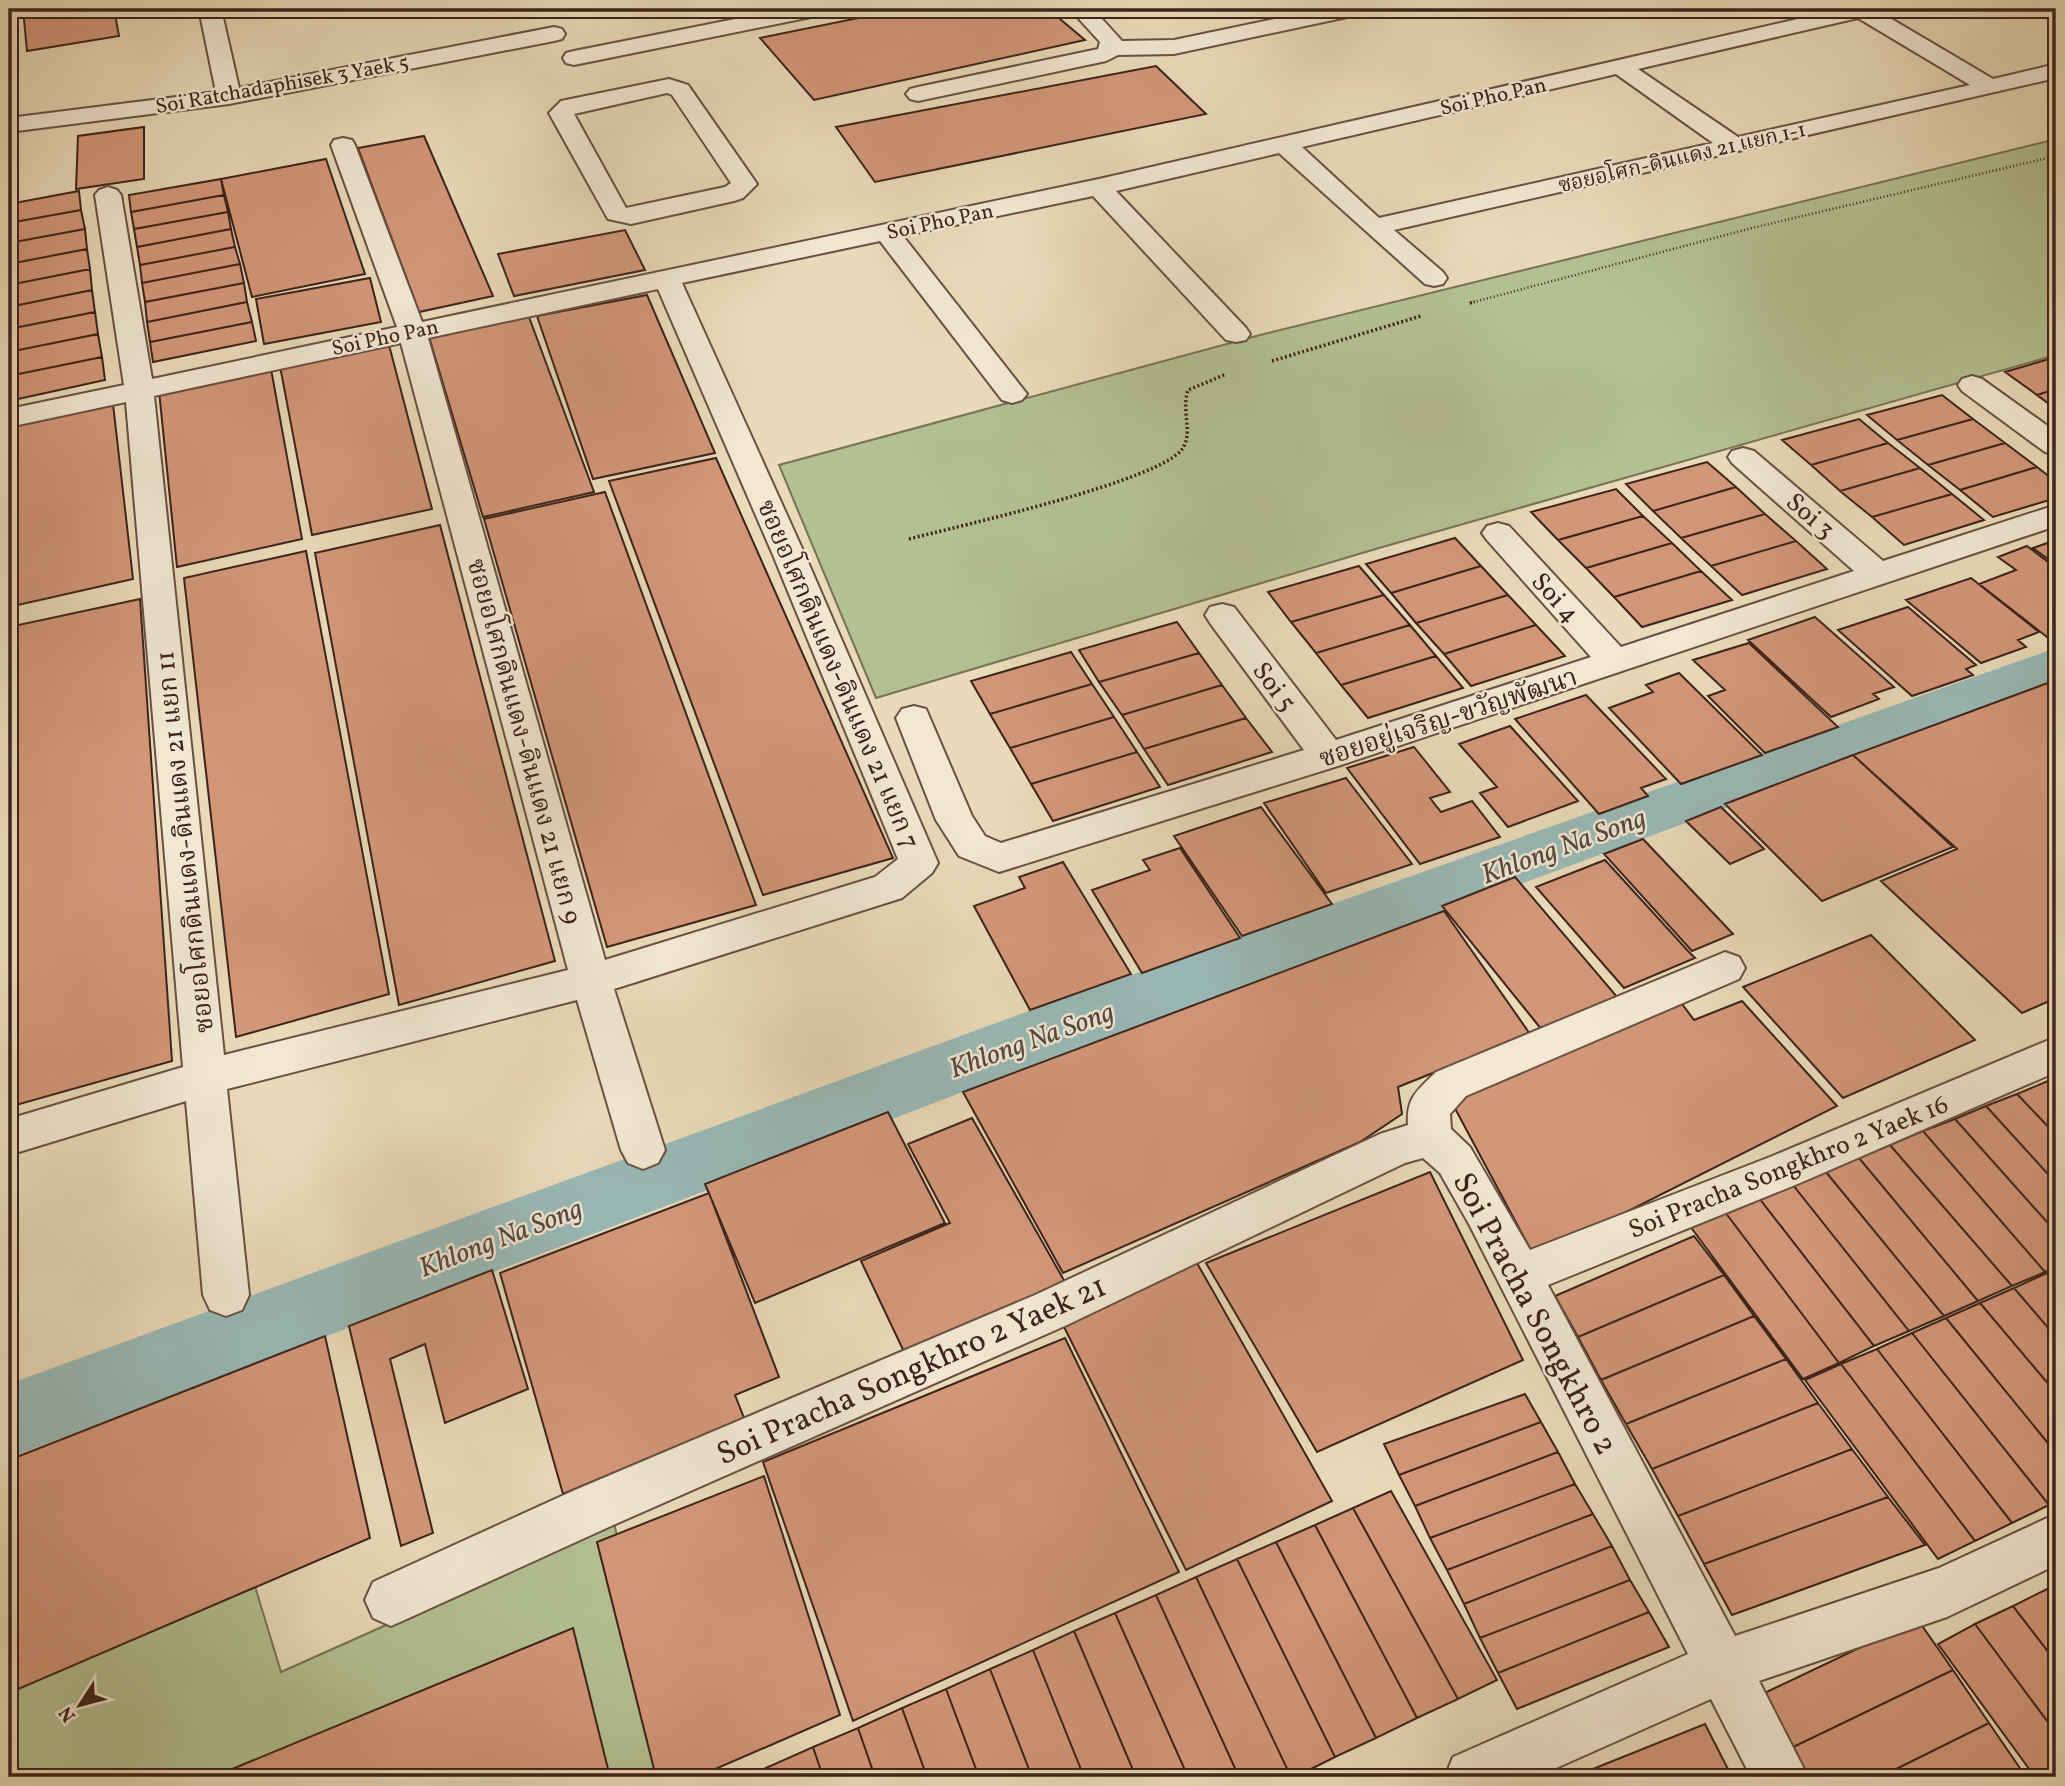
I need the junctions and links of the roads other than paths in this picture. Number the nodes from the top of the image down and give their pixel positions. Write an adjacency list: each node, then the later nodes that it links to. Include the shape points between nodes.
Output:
1 (210, 9): 13 (street)
2 (816, 9): 6 (street)
3 (1081, 9): 7 (street, via 1111,41)
4 (1352, 9): 7 (street, via 1174,47)
5 (1865, 9): 9 (street, Soi Pho Pan); 11 (street)
6 (774, 13): 8 (street)
7 (1112, 48): 12 (street, via 1096,57)
8 (574, 58): 13 (street, Soi Ratchadaphisek 3 Yaek 5, via 548,25); 14 (street)
9 (1619, 66): 16 (street, Soi Pho Pan); 18 (street)
10 (2056, 71): 11 (street, ซอยอโศก-ดินแดง 21 แยก 1-1)
11 (1990, 87): 18 (street, ซอยอโศก-ดินแดง 21 แยก 1-1)
12 (918, 94)
13 (229, 97): 15 (street, Soi Ratchadaphisek 3 Yaek 5)
14 (608, 98): 14 (street, via 669,86 680,90 744,184 742,188 631,216 614,212 561,113 569,106)
15 (9, 125)
16 (1284, 144): 19 (street, Soi Pho Pan); 21 (street)
17 (343, 145): 25 (street, ซอยอโศกดินแดง-ดินแดง 21 แยก 9)
18 (1733, 145): 21 (street, ซอยอโศก-ดินแดง 21 แยก 1-1)
19 (1099, 187): 22 (street, Soi Pho Pan); 26 (street)
20 (108, 195): 28 (street, ซอยอโศกดินแดง-ดินแดง 21 แยก 11)
21 (1374, 227): 23 (street)
22 (886, 232): 24 (street, Soi Pho Pan); 29 (street)
23 (1434, 278)
24 (667, 279): 25 (street, Soi Pho Pan); 41 (street, ซอยอโศกดินแดง-ดินแดง 21 แยก 7, via 919,863 888,888)
25 (412, 331): 28 (street, Soi Pho Pan); 41 (street, ซอยอโศกดินแดง-ดินแดง 21 แยก 9)
26 (1236, 334)
27 (1972, 385): 31 (street)
28 (139, 389): 30 (street, Soi Pho Pan); 43 (street, ซอยอโศกดินแดง-ดินแดง 21 แยก 11)
29 (1012, 394)
30 (9, 418)
31 (2056, 446)
32 (1743, 457): 35 (street, Soi 3)
33 (2056, 515): 35 (street, ซอยอยู่เจริญ-ขวัญพัฒนา)
34 (1498, 533): 37 (street, Soi 4)
35 (1878, 574): 37 (street, ซอยอยู่เจริญ-ขวัญพัฒนา)
36 (1222, 615): 39 (street, Soi 5)
37 (1615, 662): 39 (street, ซอยอยู่เจริญ-ขวัญพัฒนา)
38 (914, 719): 39 (street, ซอยอยู่เจริญ-ขวัญพัฒนา, via 955,820 972,846 999,858)
39 (1328, 756)
40 (1725, 968): 45 (street, via 1451,1084 1428,1108)
41 (591, 980): 43 (street); 46 (street, ซอยอโศกดินแดง-ดินแดง 21 แยก 9)
42 (2056, 1054): 47 (street, Soi Pracha Songkhro 2 Yaek 16, via 1785,1170)
43 (207, 1077): 44 (street); 48 (street, ซอยอโศกดินแดง-ดินแดง 21 แยก 11)
44 (9, 1137)
45 (1430, 1137): 47 (street, Soi Pracha Songkhro 2, via 1455,1160); 50 (street, Soi Pracha Songkhro 2 Yaek 21, via 1395,1147 1051,1310)
46 (643, 1150)
47 (1518, 1276): 51 (street, Soi Pracha Songkhro 2)
48 (226, 1295)
49 (2056, 1539): 51 (street, via 1947,1591)
50 (391, 1600)
51 (1721, 1667): 52 (street); 53 (street, Soi Pracha Songkhro 2)
52 (1473, 1777)
53 (1780, 1777)

